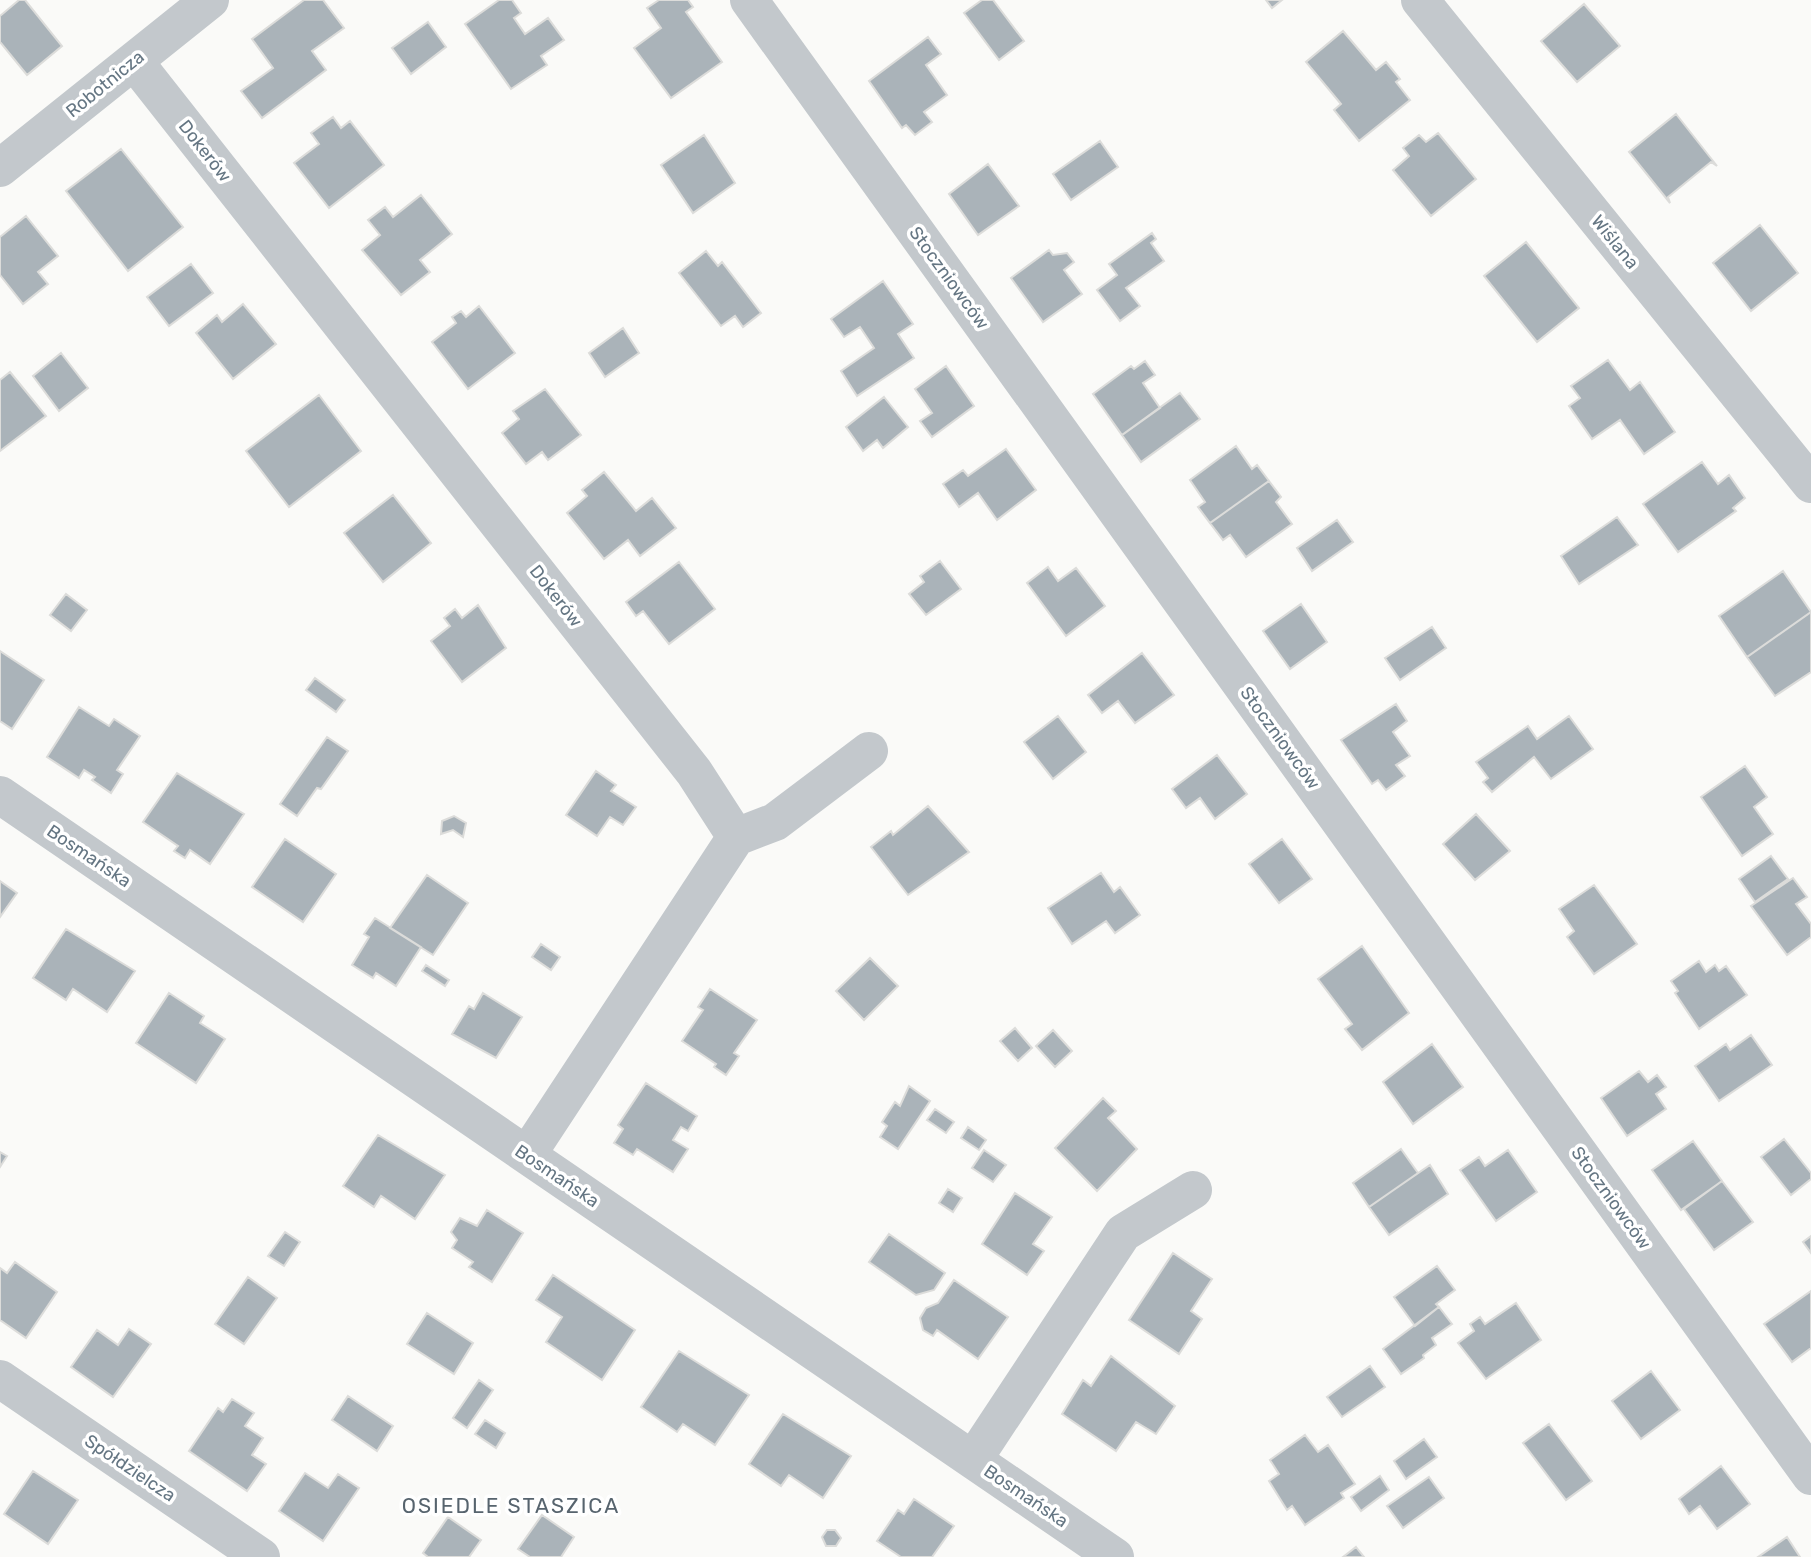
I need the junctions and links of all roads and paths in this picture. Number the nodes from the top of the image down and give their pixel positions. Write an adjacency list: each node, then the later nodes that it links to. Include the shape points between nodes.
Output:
1 (210, 0): 4 (street, Robotnicza)
2 (749, 0): 14 (street, Stoczniowców)
3 (1420, 0): 6 (street, Wiślana)
4 (134, 61): 5 (street, Robotnicza); 9 (street, Dokerów, via 694,772)
5 (0, 168)
6 (1811, 484)
7 (869, 751): 9 (street, via 775,822)
8 (0, 796): 10 (street, Bosmańska)
9 (736, 837): 10 (street)
10 (527, 1155): 13 (street, Bosmańska)
11 (1193, 1189): 13 (street, via 1123,1233)
12 (0, 1379): 15 (street, Spółdzielcza)
13 (973, 1460): 16 (street, Bosmańska)
14 (1811, 1476)
15 (261, 1557)
16 (1115, 1557)

